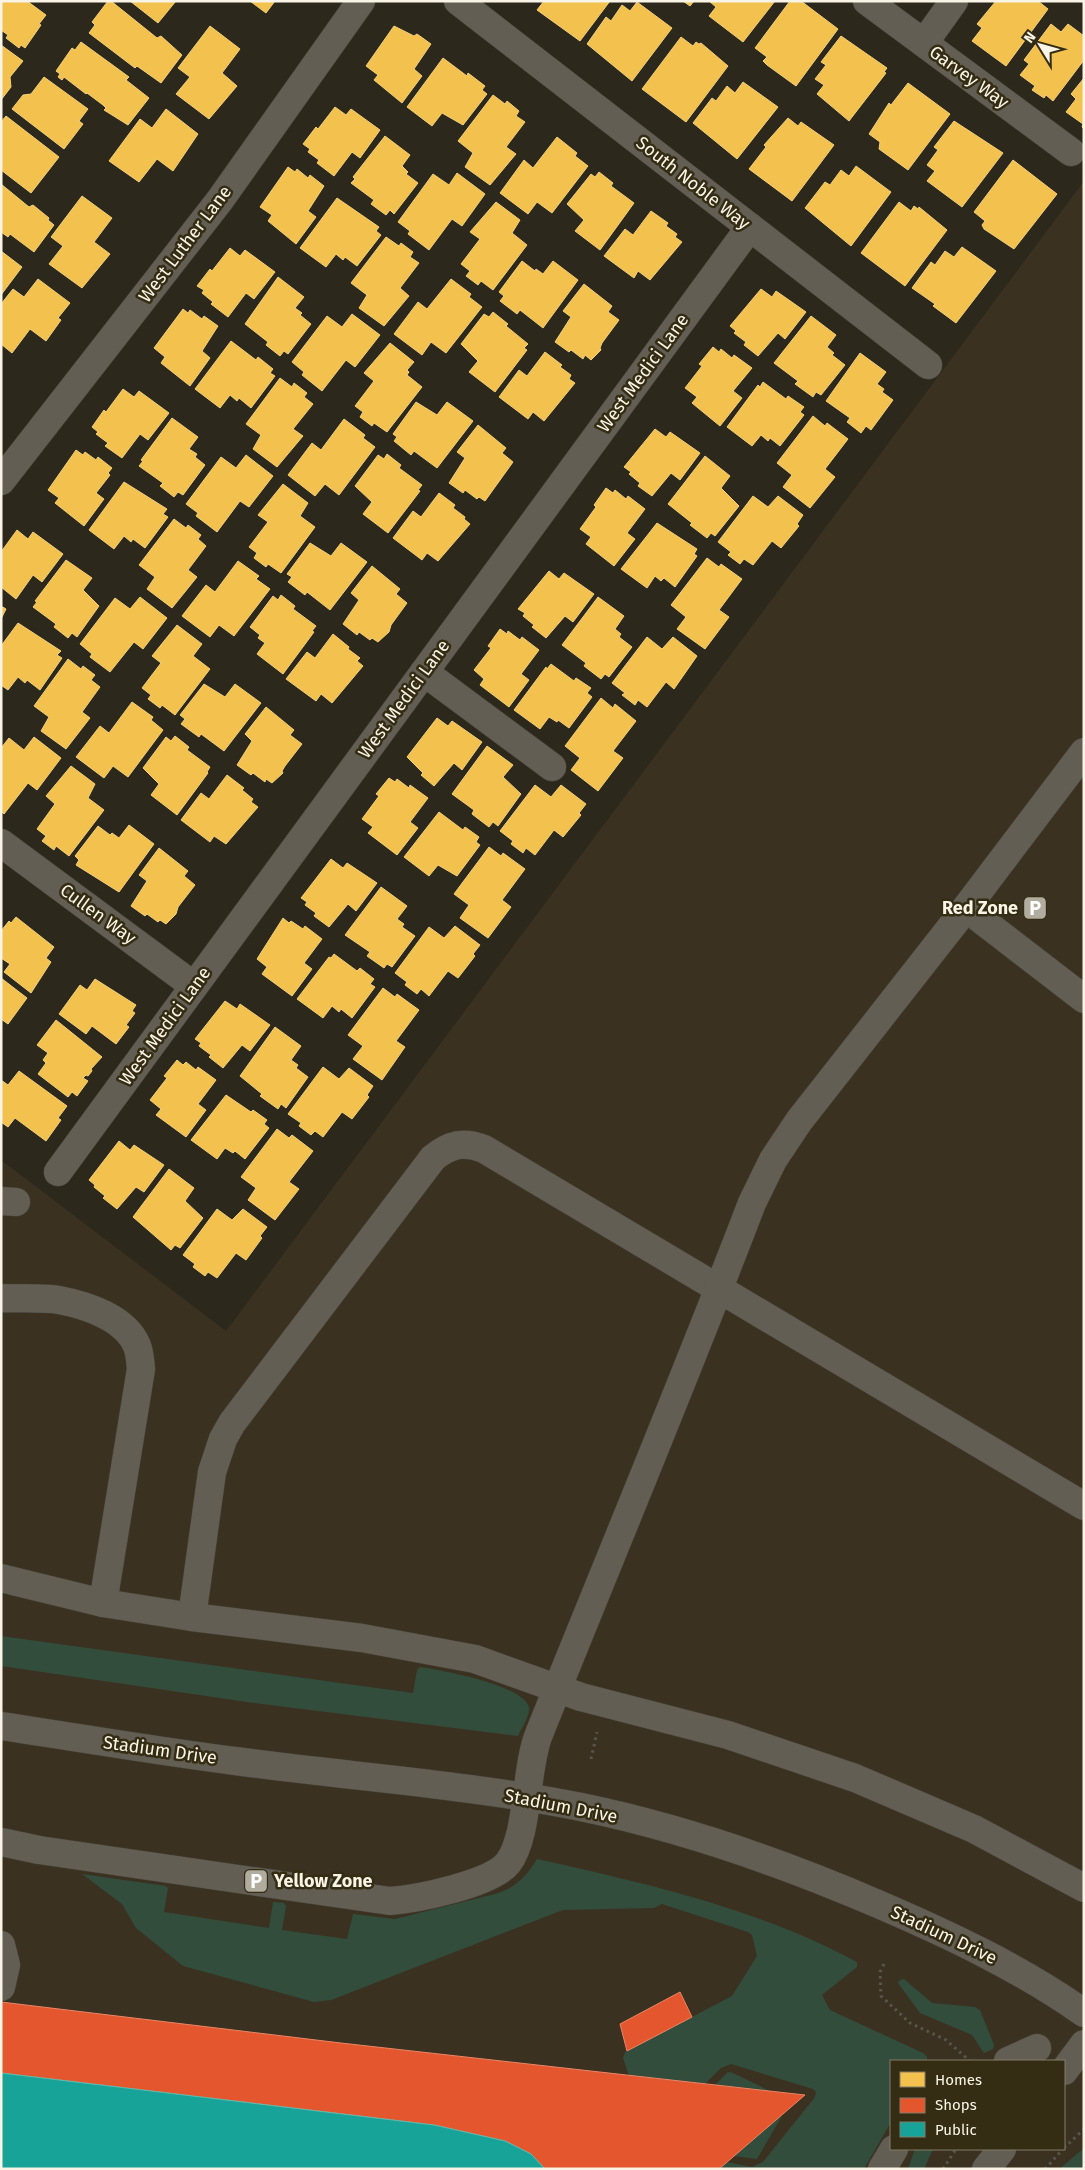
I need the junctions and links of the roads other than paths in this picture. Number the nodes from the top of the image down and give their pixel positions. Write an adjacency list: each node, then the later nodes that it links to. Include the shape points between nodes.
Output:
1 (361, 1): 9 (street, West Luther Lane, via 220,200)
2 (458, 1): 7 (street, South Noble Way)
3 (867, 1): 5 (street, Garvey Way)
4 (954, 1): 5 (street)
5 (924, 43): 6 (street, Garvey Way)
6 (1071, 152)
7 (750, 227): 8 (street, South Noble Way); 10 (street, West Medici Lane)
8 (928, 365)
9 (1, 481)
10 (424, 672): 12 (street); 15 (street, West Medici Lane)
11 (1084, 752): 14 (street)
12 (552, 767)
13 (1, 843): 15 (street, Cullen Way)
14 (966, 908): 16 (street); 18 (street, via 798,1121 773,1160 752,1203)
15 (194, 986): 17 (street, West Medici Lane)
16 (1084, 999)
17 (58, 1172)
18 (719, 1290): 20 (street); 23 (street, via 484,1149 471,1144 444,1149 433,1158 223,1439 212,1472); 24 (street)
19 (1, 1298): 22 (street, via 59,1300 89,1309 106,1315 137,1345 141,1369)
20 (1084, 1506)
21 (1, 1578): 22 (street)
22 (103, 1603): 23 (street)
23 (192, 1617): 24 (street, via 447,1652 502,1668)
24 (558, 1690): 26 (street, via 536,1742); 28 (street, via 728,1735 855,1778 974,1829)
25 (1, 1726): 26 (street, Stadium Drive, via 134,1747)
26 (526, 1798): 27 (street, via 514,1851 503,1868 479,1882 406,1900 390,1901); 31 (street, Stadium Drive, via 679,1832 795,1870 964,1942)
27 (1, 1842)
28 (1084, 1888)
29 (1, 1945): 30 (street, via 6,1965)
30 (1, 1987)
31 (1084, 2013)
32 (1084, 2044): 35 (street)
33 (1037, 2048): 34 (street)
34 (1010, 2060)
35 (1065, 2070)
36 (893, 2150): 38 (street)
37 (1001, 2150): 39 (street)
38 (882, 2169)
39 (986, 2169)

